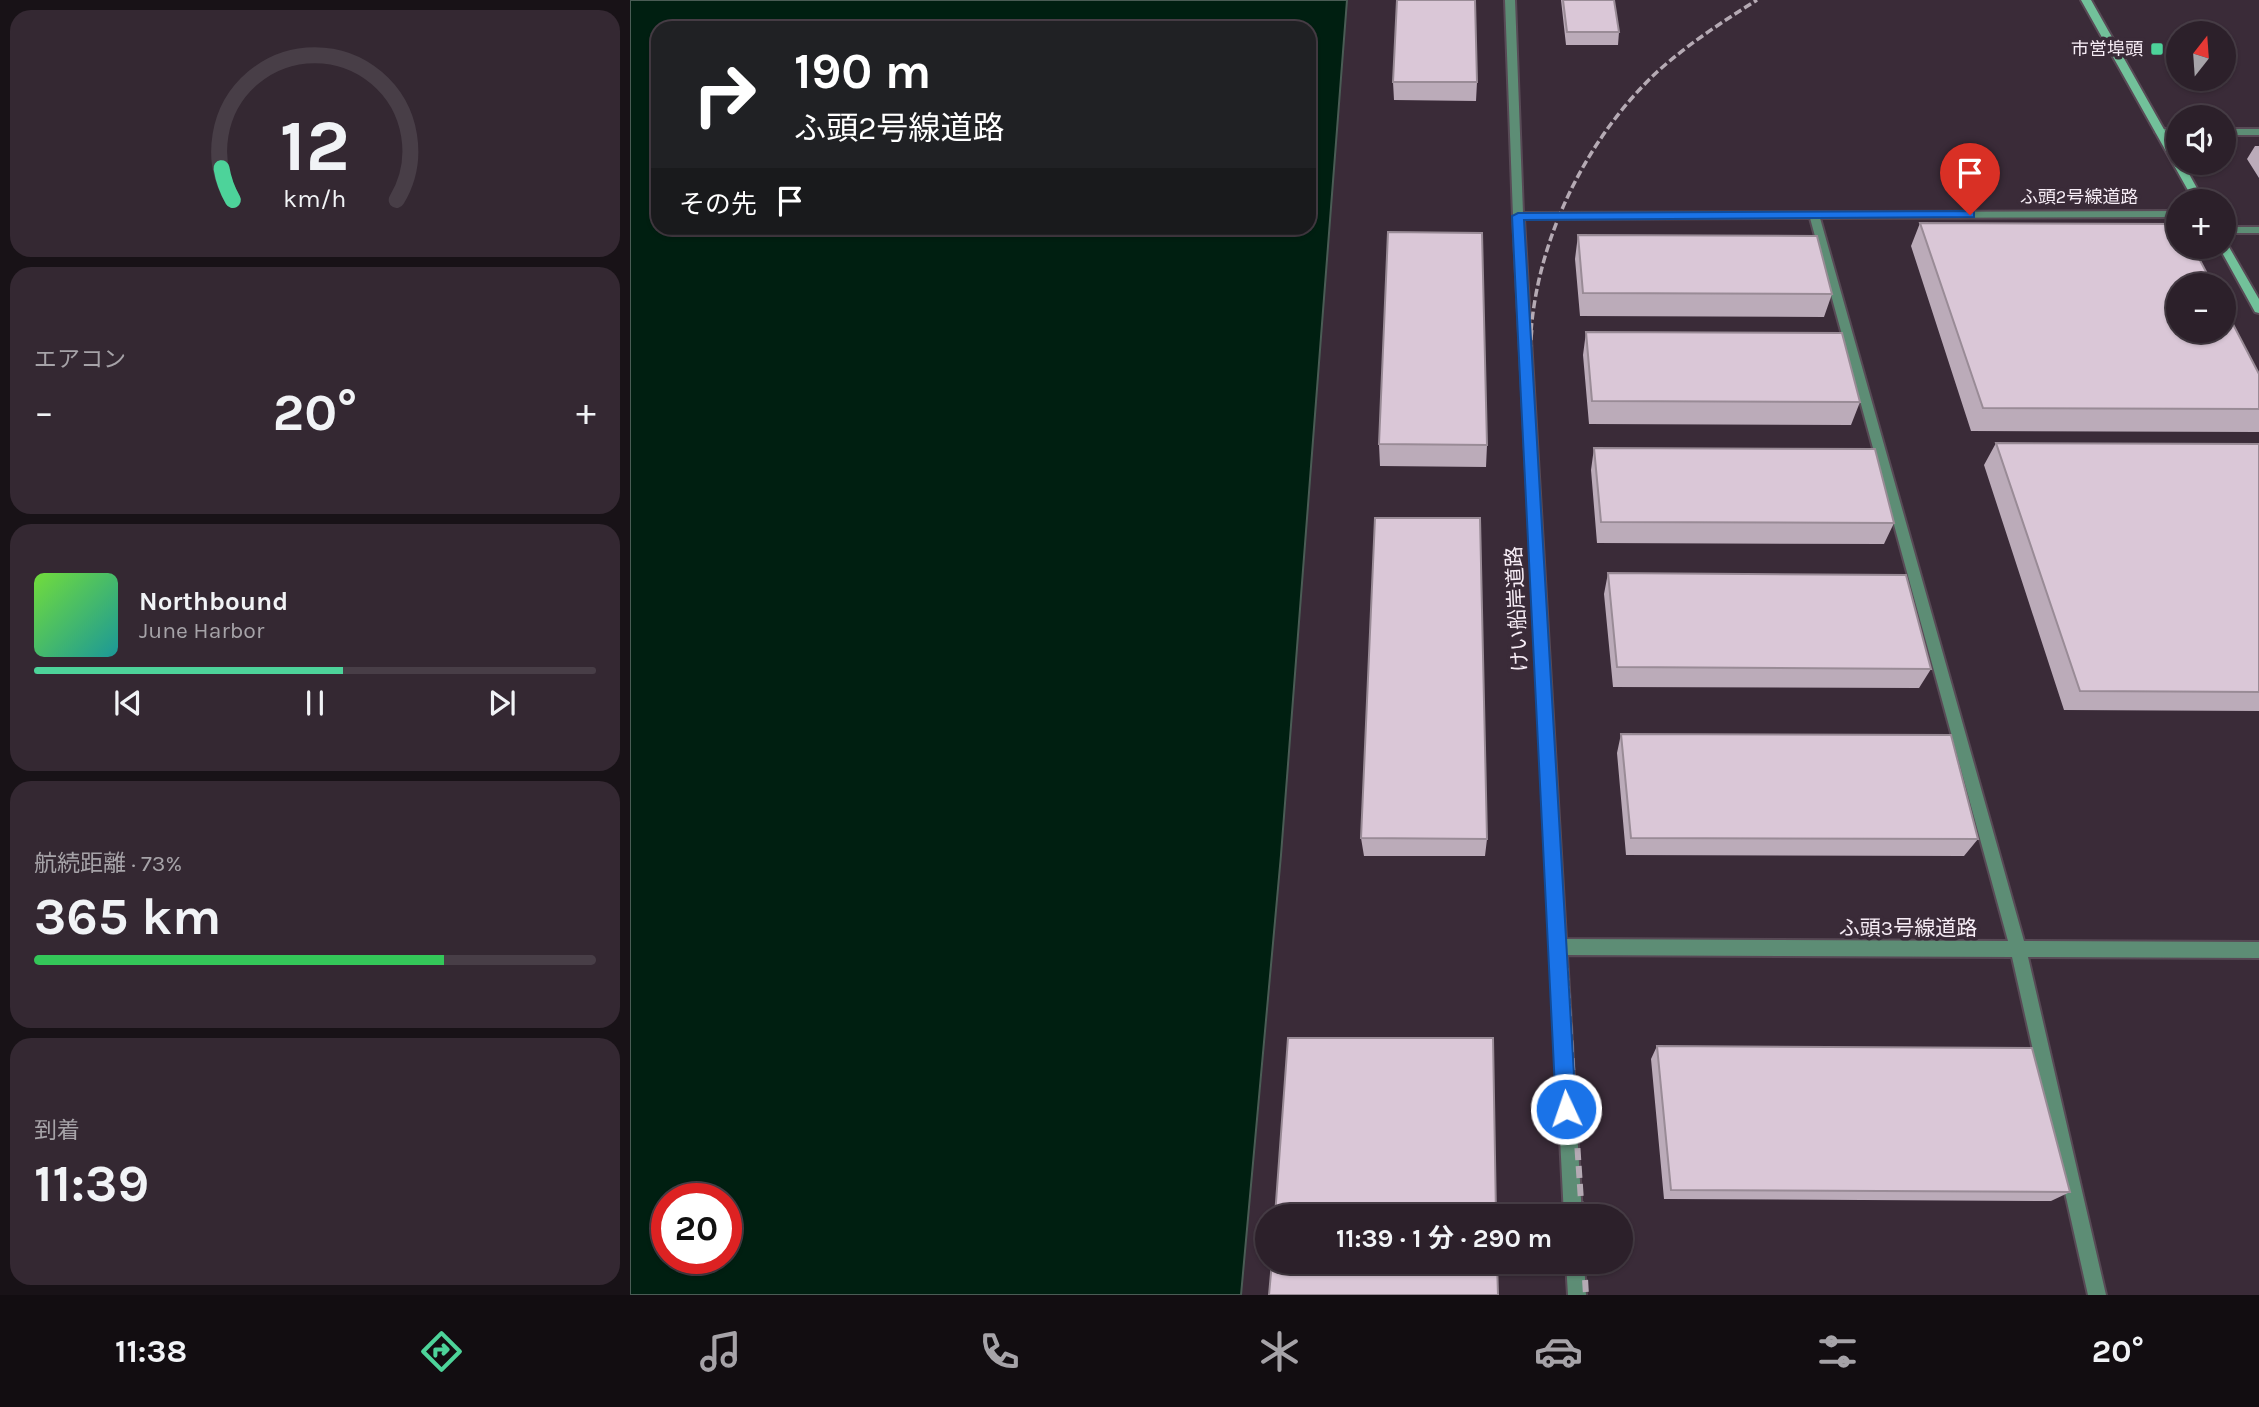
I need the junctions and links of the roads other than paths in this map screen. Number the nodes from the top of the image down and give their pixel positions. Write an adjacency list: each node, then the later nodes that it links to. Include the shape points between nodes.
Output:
1 (1510, 0): 10 (lane, けい船岸道路)
2 (2087, 0): 3 (street)
3 (2160, 132): 4 (lane); 7 (street)
4 (2166, 132)
5 (2236, 132): 6 (lane)
6 (2259, 132)
7 (2192, 189)
8 (2166, 214): 9 (lane, ふ頭2号線道路)
9 (1814, 215): 10 (lane, ふ頭2号線道路); 16 (lane)
10 (1518, 216): 15 (lane, けい船岸道路)
11 (2236, 230): 12 (lane)
12 (2259, 230)
13 (2231, 259): 14 (street)
14 (2259, 309)
15 (1557, 947): 16 (lane, ふ頭3号線道路); 18 (lane, けい船岸道路)
16 (2018, 949): 17 (lane, ふ頭3号線道路); 21 (lane)
17 (2259, 950)
18 (1572, 1204)
19 (1576, 1274): 20 (lane)
20 (1577, 1295)
21 (2097, 1295)

